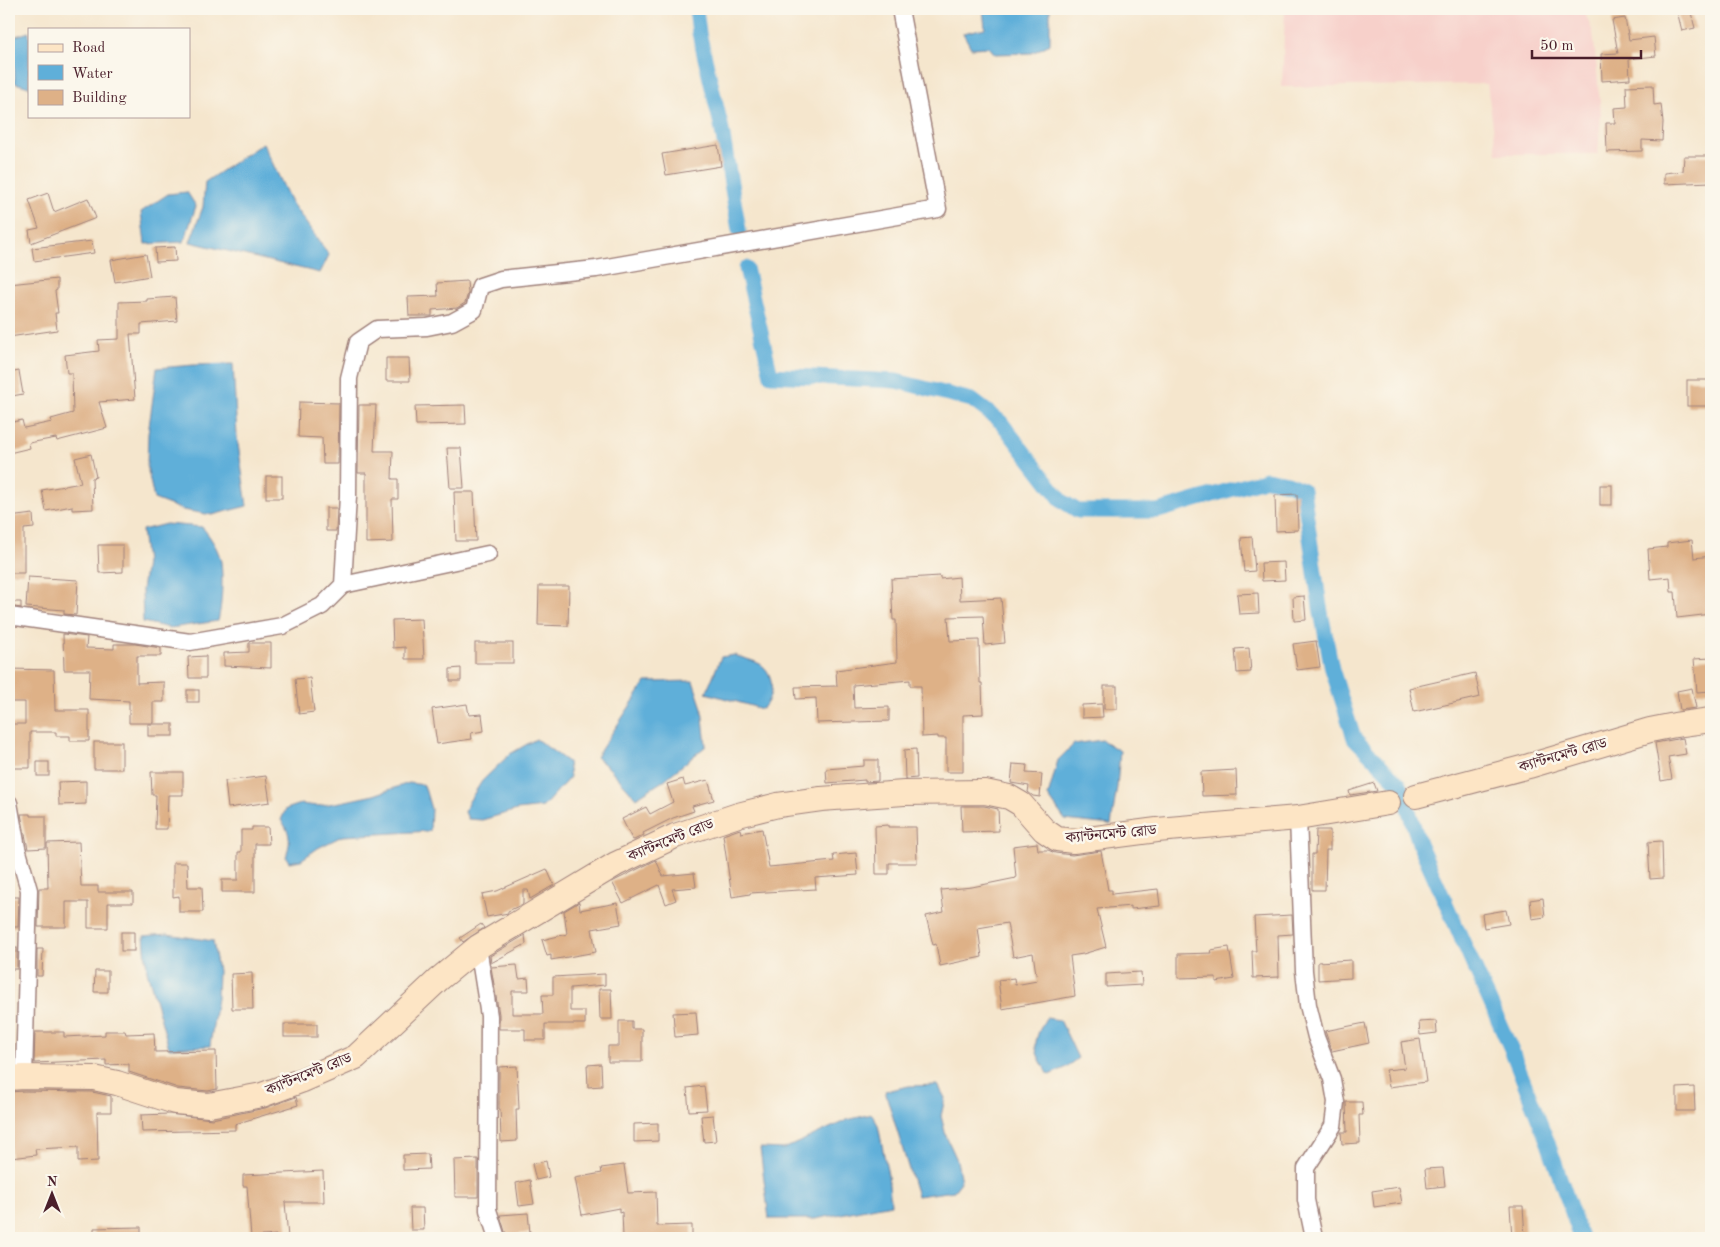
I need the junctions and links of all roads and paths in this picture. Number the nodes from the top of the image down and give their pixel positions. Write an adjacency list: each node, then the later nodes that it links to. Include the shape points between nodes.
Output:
1 (900, 9): 3 (street, via 938,209 596,269 501,279 480,286 474,310 452,322 427,327 377,329 358,342 349,378)
2 (488, 554): 3 (street)
3 (343, 585): 4 (street, via 322,606 282,626 190,642)
4 (9, 616)
5 (1711, 720): 6 (main road, ক্যান্টনমেন্ট রোড, via 1650,730)
6 (1416, 796)
7 (9, 803): 11 (street, via 29,890)
8 (1388, 803): 9 (main road, ক্যান্টনমেন্ট রোড)
9 (1298, 818): 10 (main road, ক্যান্টনমেন্ট রোড, via 1073,841 1057,839 1044,830 1022,804 1010,797 985,792 904,793 778,805 675,836 616,864); 13 (street, via 1308,1005 1332,1079 1336,1102 1333,1126 1306,1168 1306,1200)
10 (478, 947): 11 (main road, ক্যান্টনমেন্ট রোড, via 356,1056 262,1094 209,1105 175,1102 94,1078); 12 (street, via 489,1016 488,1210)
11 (17, 1077)
12 (498, 1238)
13 (1314, 1238)

